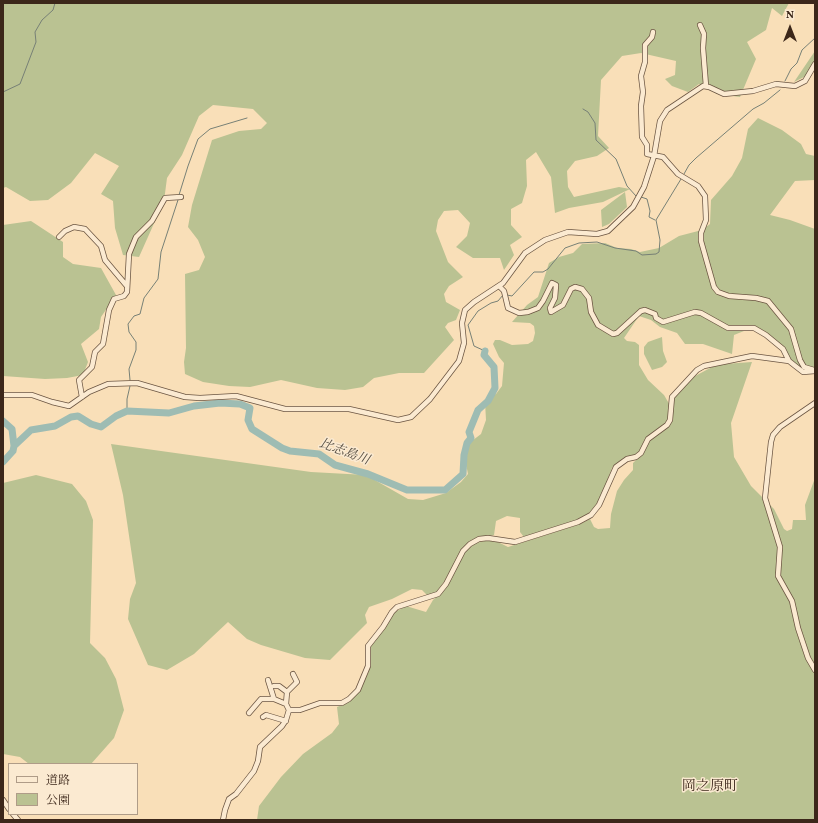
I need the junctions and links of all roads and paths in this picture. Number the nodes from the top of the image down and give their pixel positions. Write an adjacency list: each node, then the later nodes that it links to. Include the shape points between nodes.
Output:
1 (700, 25): 4 (street, via 704,34)
2 (653, 32): 5 (street, via 645,45 645,62 641,76 644,92 641,106 642,138 647,145 647,154)
3 (815, 64): 4 (street, via 805,81 795,86 776,84 753,91 724,94)
4 (706, 86): 5 (street, via 696,90 662,115)
5 (654, 156): 9 (street, via 639,198 612,228 597,234 568,232 539,243 520,257); 11 (street, via 666,159 678,174 698,186 705,196 706,220 701,241 714,287 718,292 729,296 768,301 791,328 804,367)
6 (181, 197): 8 (street, via 166,198 152,221 136,237 128,254)
7 (59, 237): 8 (street, via 74,227 85,229 101,246 105,260)
8 (126, 285): 13 (street, via 126,294 114,299 108,310 103,344 95,352 92,367 80,377)
9 (500, 286): 10 (street, via 504,291 508,308 519,312 538,308 552,282 556,285 551,312 563,305 571,289 582,289 589,298 591,312 598,324 613,334 645,310 655,314 656,318 663,322 695,312 701,313 728,328 754,328 783,349); 13 (street, via 465,310 462,323 464,343 458,361 430,399 406,419 393,419 349,409 285,410 236,396 185,397 146,385 108,384)
10 (789, 361): 11 (street, via 803,372); 22 (street, via 752,356 704,366 697,370 672,397 670,420 667,425 648,439 636,458 627,459 616,467 599,505 591,515 578,522 515,542 488,538 470,544 463,551 438,594 398,607 392,612 368,646 368,666 358,690 342,703 320,703 300,710)
11 (815, 370)
12 (3, 395): 13 (street, via 32,395 69,406)
13 (82, 397)
14 (815, 403): 15 (street, via 780,427 773,435 766,498 780,546 778,577 792,601 798,628)
15 (815, 670)
16 (293, 674): 19 (street, via 297,682)
17 (268, 680): 20 (street)
18 (274, 686): 19 (street, via 279,686)
19 (287, 692): 21 (street)
20 (274, 699): 21 (street); 23 (street, via 261,699)
21 (286, 704): 22 (street)
22 (289, 710): 25 (street)
23 (249, 713)
24 (263, 717): 25 (street, via 266,715)
25 (286, 721): 26 (street, via 260,747 254,771 229,799)
26 (223, 820)

